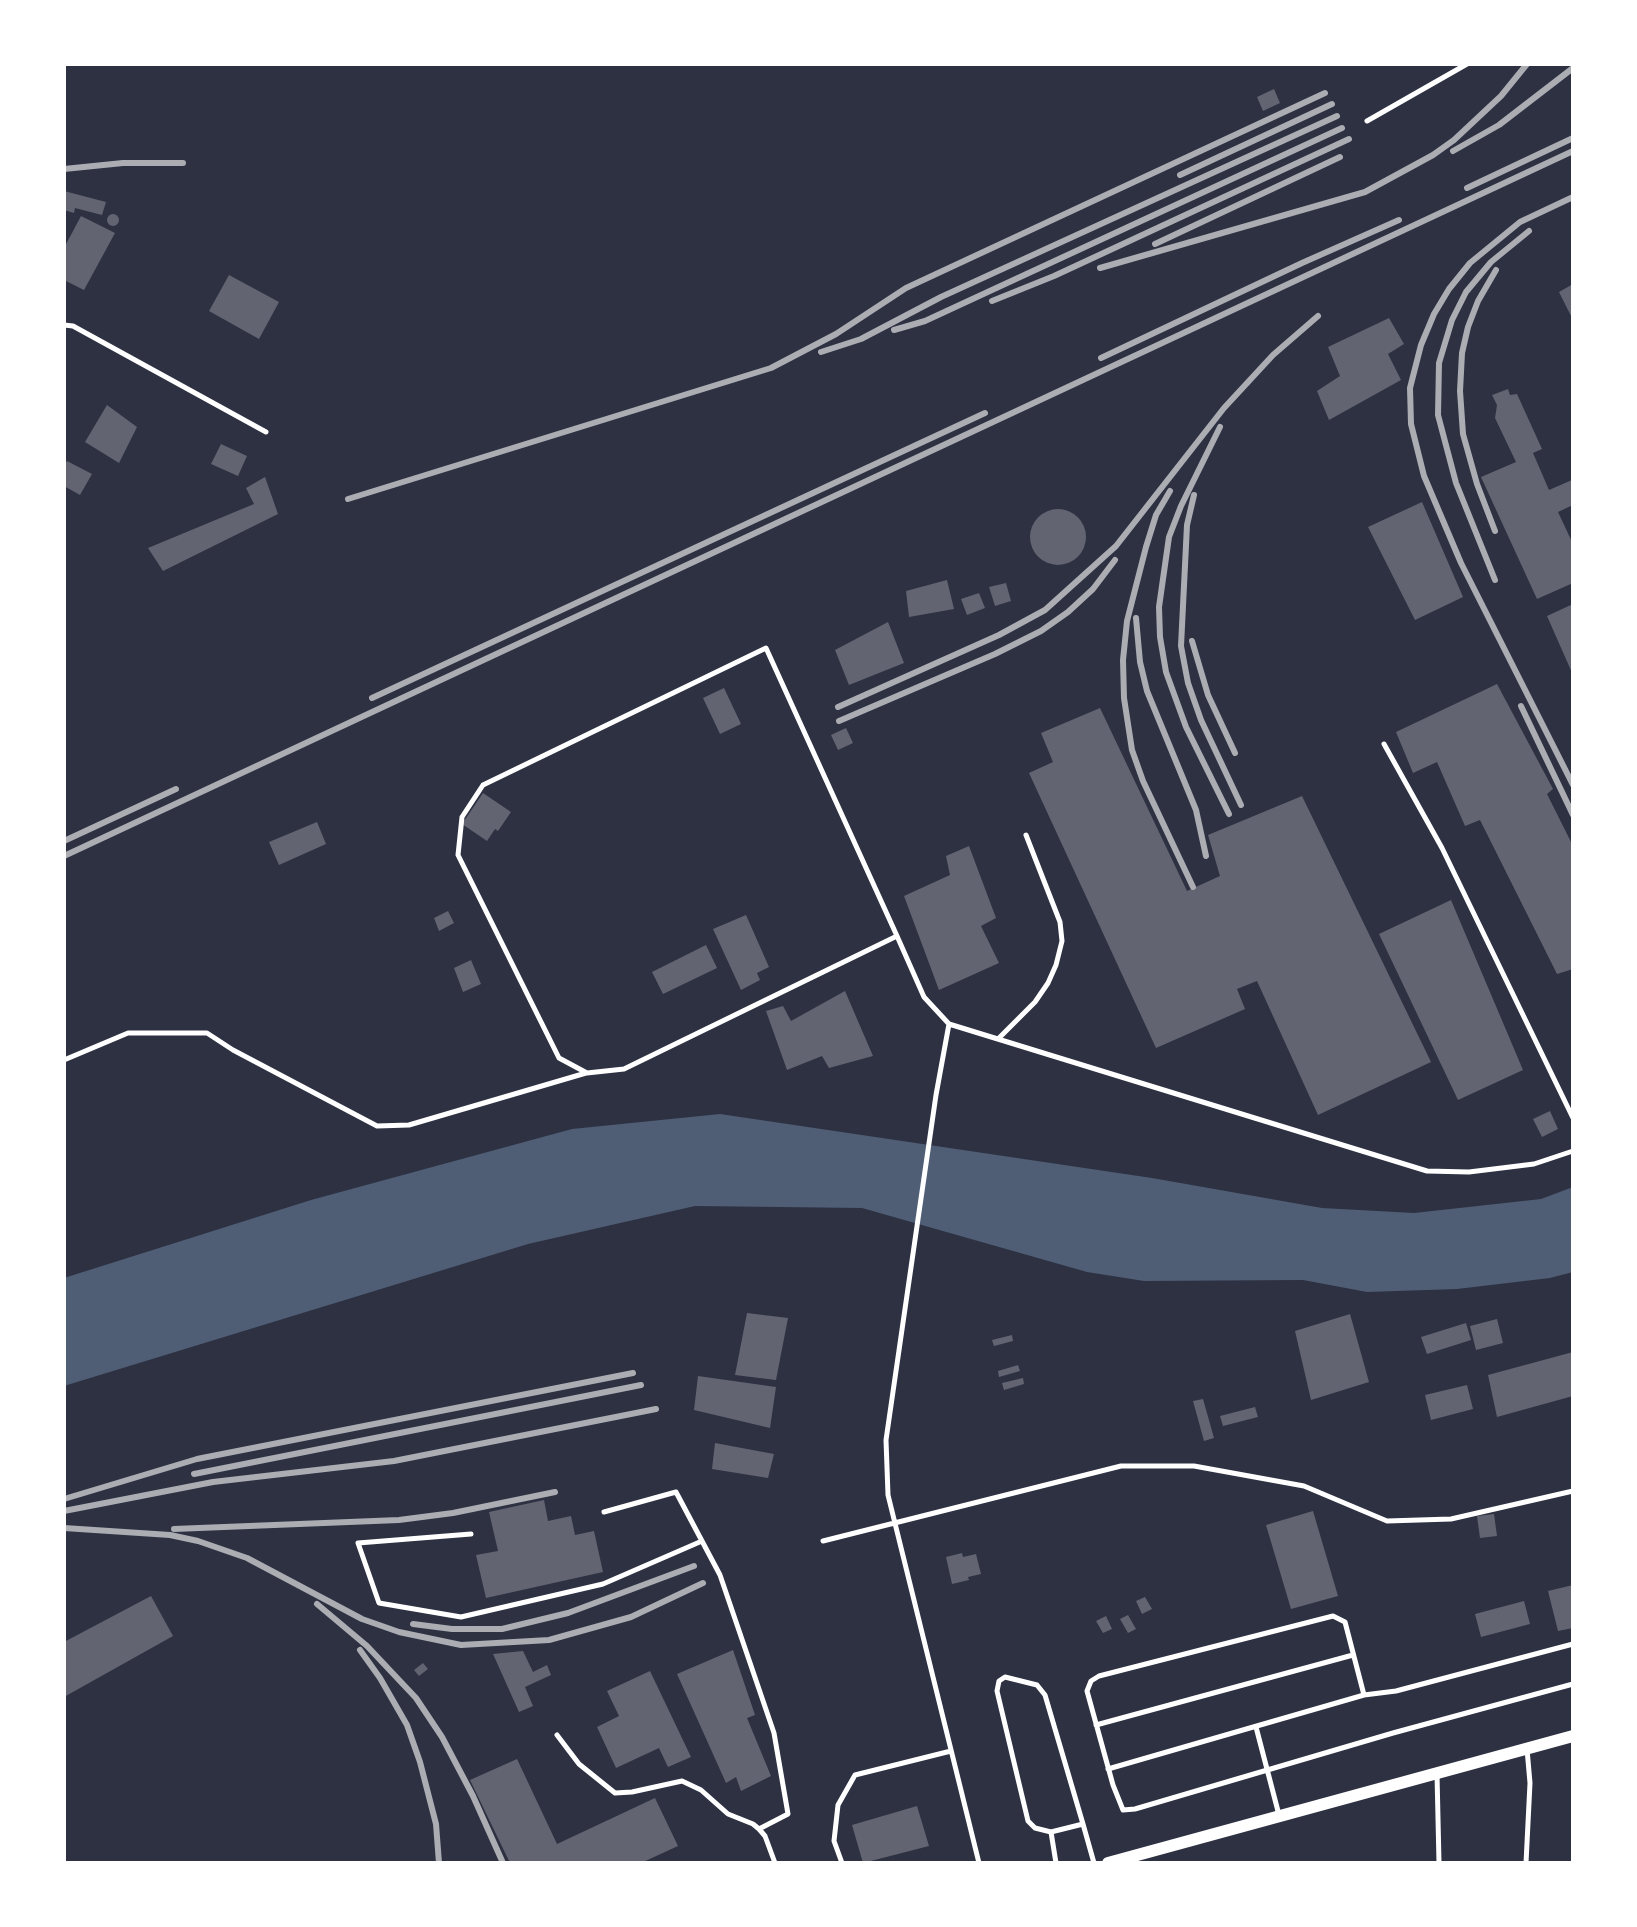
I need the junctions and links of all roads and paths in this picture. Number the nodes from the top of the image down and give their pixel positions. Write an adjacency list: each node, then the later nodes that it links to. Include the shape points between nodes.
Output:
1 (1467, 64): 2 (lane)
2 (1367, 121)
3 (64, 325): 4 (lane)
4 (266, 432)
5 (1384, 744): 12 (lane, via 1442,848)
6 (1026, 835): 9 (lane, via 1060,922 1062,941 1056,965 1035,1002)
7 (897, 936): 8 (lane, via 924,997); 11 (lane, via 624,1069); 11 (lane, via 766,648 483,785 462,817 458,855 559,1058)
8 (949, 1024): 9 (lane); 16 (lane, via 886,1440)
9 (999, 1039): 13 (lane, via 1427,1171 1534,1164)
10 (64, 1060): 11 (lane, via 128,1033 207,1033 377,1126 409,1125)
11 (587, 1073)
12 (1573, 1118)
13 (1573, 1151)
14 (1573, 1491): 16 (lane, via 1451,1519 1387,1521 1304,1486 1194,1466 1121,1466)
15 (604, 1512): 18 (lane, via 676,1492)
16 (894, 1521): 19 (lane); 29 (lane)
17 (471, 1534): 18 (lane, via 358,1543 379,1603 461,1617 603,1584)
18 (702, 1541): 35 (lane, via 720,1575 774,1733 788,1814)
19 (823, 1541)
20 (1573, 1644): 23 (lane)
21 (1353, 1655): 23 (lane); 24 (lane); 24 (lane, via 1345,1622 1333,1616 1099,1676 1087,1691)
22 (1573, 1684): 31 (lane)
23 (1364, 1695): 25 (lane)
24 (1096, 1725): 30 (lane)
25 (1256, 1727): 30 (lane); 31 (lane)
26 (557, 1735): 35 (lane, via 579,1764 615,1793 682,1781)
27 (1573, 1736): 28 (street)
28 (1526, 1748): 32 (street); 44 (lane)
29 (951, 1751): 38 (lane, via 855,1775 838,1805 834,1841); 39 (lane)
30 (1108, 1769): 31 (lane, via 1123,1810)
31 (1269, 1771): 33 (lane)
32 (1437, 1773): 33 (street); 43 (lane)
33 (1280, 1816): 42 (street)
34 (1083, 1824): 36 (lane); 36 (lane, via 1045,1695 1037,1685 1005,1677 997,1691 1028,1821); 41 (lane)
35 (759, 1829): 37 (lane)
36 (1051, 1832): 40 (lane)
37 (775, 1863)
38 (842, 1863)
39 (979, 1863)
40 (1056, 1863)
41 (1094, 1863)
42 (1108, 1863)
43 (1439, 1863)
44 (1526, 1863)

